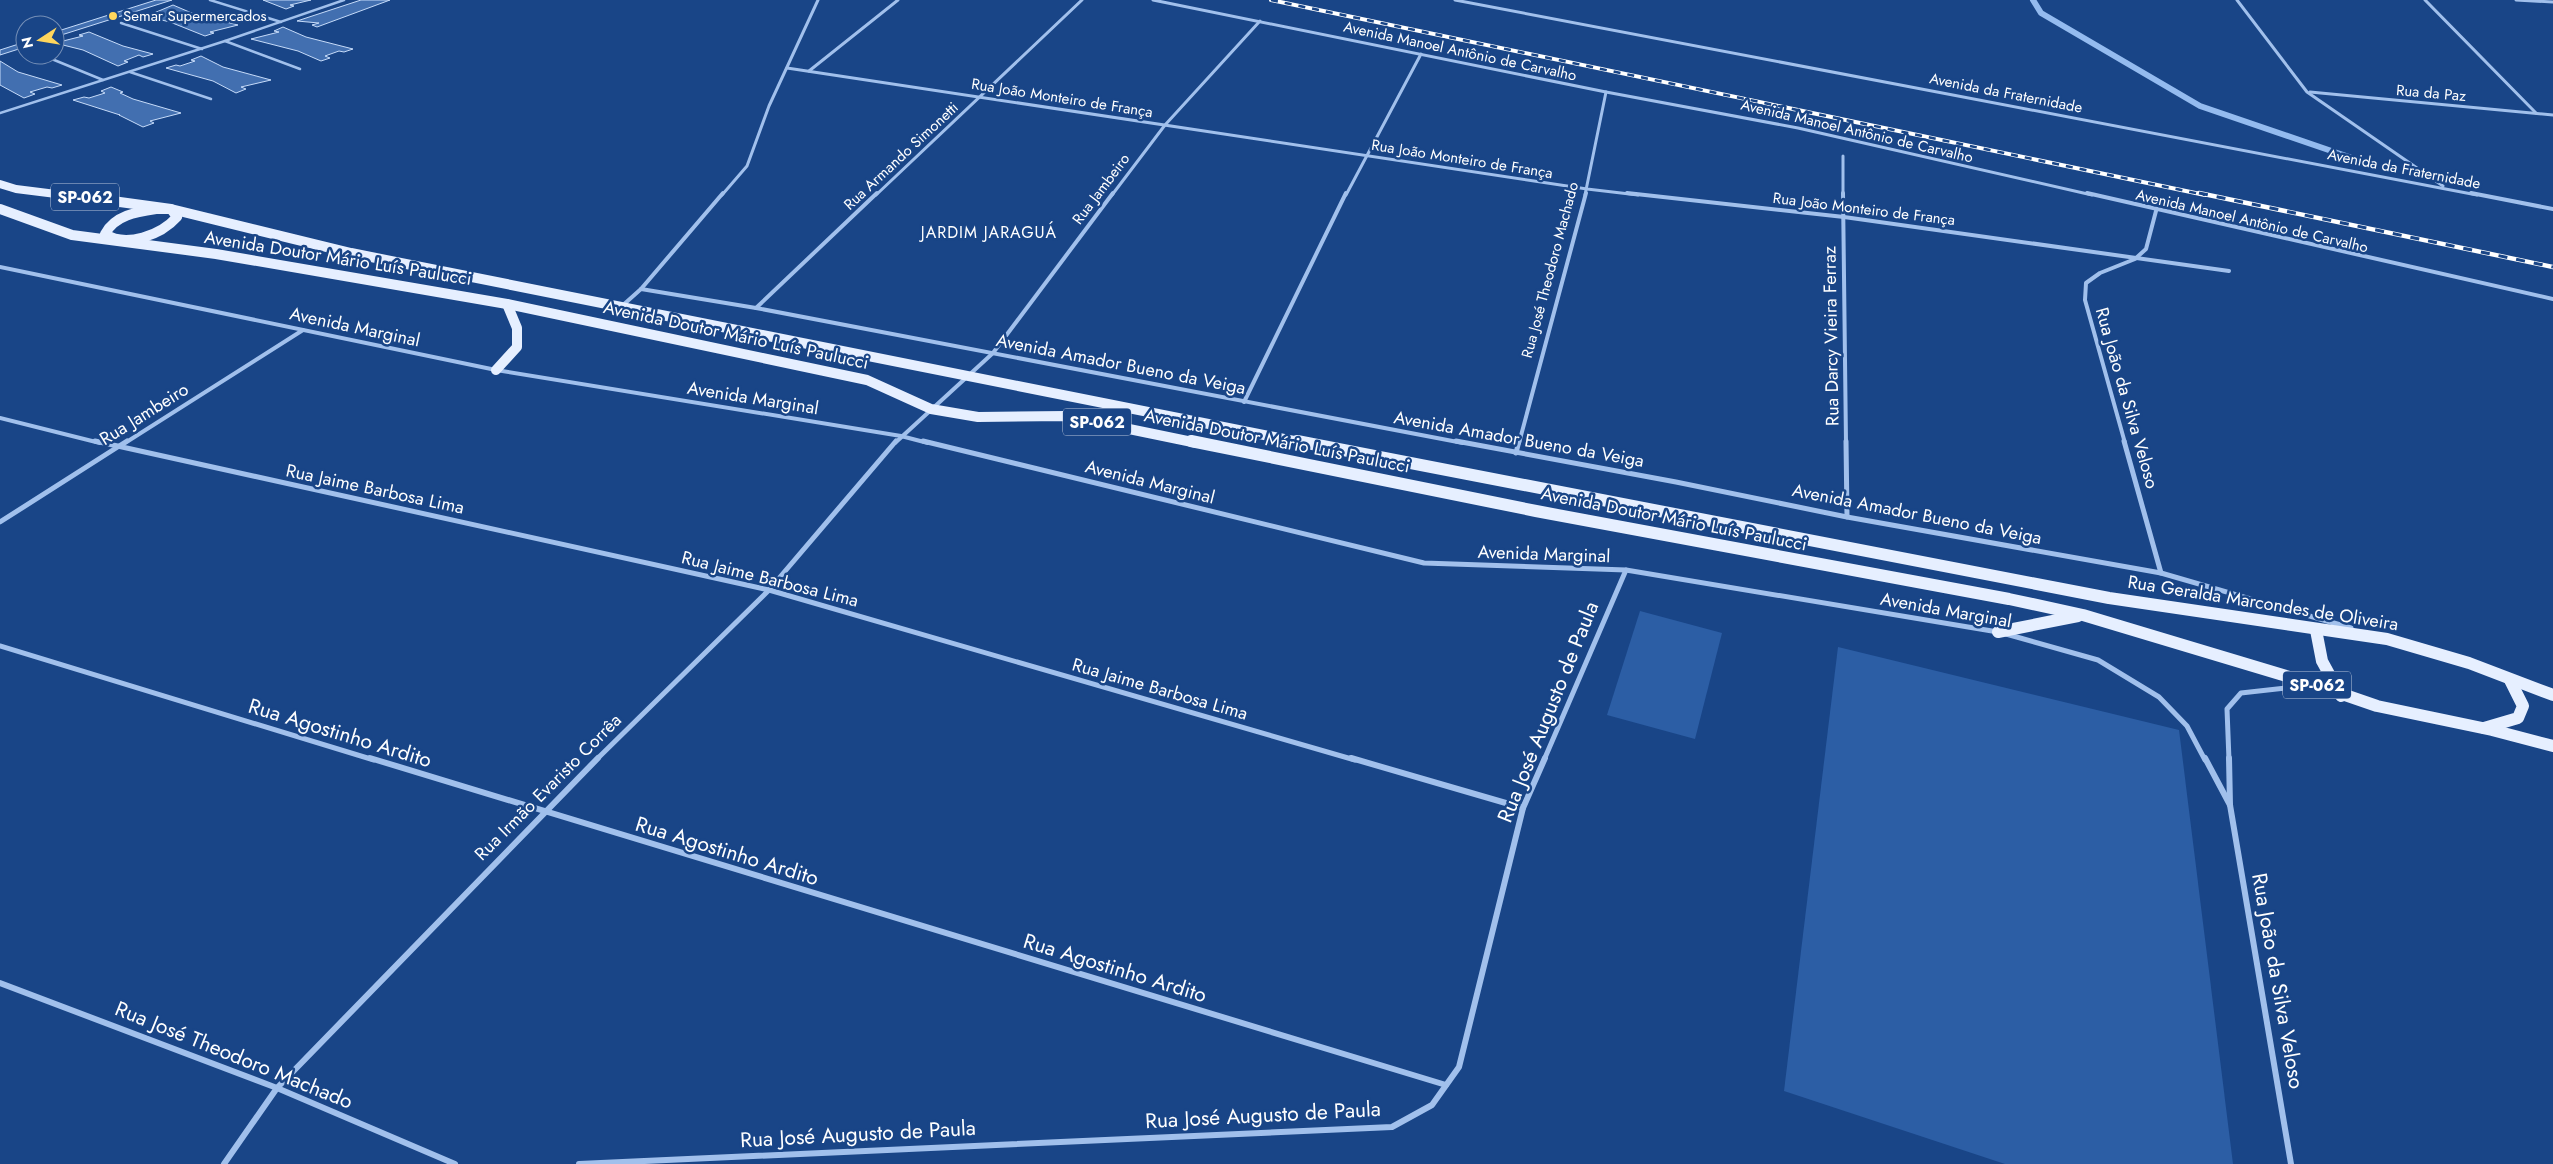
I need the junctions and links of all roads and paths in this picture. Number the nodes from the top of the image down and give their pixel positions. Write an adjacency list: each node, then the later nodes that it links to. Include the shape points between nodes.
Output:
1 (210, 0): 13 (lane)
2 (344, 0): 13 (lane)
3 (818, 0): 19 (street)
4 (898, 0): 21 (street)
5 (1082, 0): 26 (street, Rua Armando Simonetti)
6 (1153, 0): 12 (street, Avenida Manoel Antônio de Carvalho)
7 (1455, 0): 35 (street, Avenida da Fraternidade)
8 (2237, 0): 25 (street)
9 (2425, 0): 29 (street)
10 (2516, 0): 11 (street)
11 (2553, 2)
12 (1260, 21): 17 (street, Avenida Manoel Antônio de Carvalho); 31 (street, Rua Jambeiro)
13 (281, 22): 15 (lane)
14 (121, 23): 16 (lane)
15 (225, 41): 16 (lane); 20 (lane)
16 (202, 49): 22 (lane)
17 (1421, 54): 24 (street, Avenida Manoel Antônio de Carvalho); 32 (street)
18 (65, 64): 23 (lane)
19 (787, 68): 21 (street, Rua João Monteiro de França); 46 (street, via 747,166)
20 (300, 69)
21 (809, 71): 26 (street, Rua João Monteiro de França)
22 (130, 72): 23 (lane); 27 (lane)
23 (103, 80): 28 (lane)
24 (1606, 92): 36 (street, Rua José Theodoro Machado); 40 (street, Avenida Manoel Antônio de Carvalho, via 1798,128)
25 (2307, 92): 29 (street, Rua da Paz); 35 (street)
26 (980, 97): 31 (street, Rua João Monteiro de França); 50 (street, Rua Armando Simonetti)
27 (211, 100)
28 (0, 113)
29 (2536, 114): 30 (street, Rua da Paz)
30 (2553, 116)
31 (1165, 125): 32 (street, Rua João Monteiro de França); 52 (street, Rua Jambeiro)
32 (1365, 155): 36 (street, Rua João Monteiro de França); 55 (street)
33 (1843, 156): 41 (street, Rua Darcy Vieira Ferraz)
34 (0, 184): 38 (main road, SP-062, via 16,189)
35 (2446, 188): 39 (street, Avenida da Fraternidade)
36 (1586, 189): 41 (street, Rua João Monteiro de França); 60 (street, Rua José Theodoro Machado)
37 (0, 209): 42 (main road, SP-062, via 72,235)
38 (171, 209): 42 (main road, SP-062, via 177,217 164,228 140,238); 42 (main road, SP-062, via 145,211 121,218 106,229 105,234); 49 (main road, Avenida Doutor Mário Luís Paulucci / SP-062, via 351,254)
39 (2553, 209)
40 (2156, 211): 43 (street, via 2146,249); 47 (street, Avenida Manoel Antônio de Carvalho)
41 (1844, 217): 43 (street, Rua João Monteiro de França); 61 (street, Rua Darcy Vieira Ferraz)
42 (114, 240): 48 (main road, Avenida Doutor Mário Luís Paulucci / SP-062, via 216,254)
43 (2135, 259): 45 (street, Rua João Monteiro de França); 64 (street, Rua João da Silva Veloso, via 2100,273 2086,283 2084,300)
44 (0, 267): 51 (street, Avenida Marginal)
45 (2229, 271)
46 (641, 290): 49 (street); 50 (street, Avenida Amador Bueno da Veiga)
47 (2553, 299)
48 (508, 304): 53 (main road, via 517,328 517,347); 56 (main road, Avenida Doutor Mário Luís Paulucci / SP-062, via 867,380)
49 (620, 308): 54 (main road, Avenida Doutor Mário Luís Paulucci / SP-062)
50 (756, 308): 52 (street, Avenida Amador Bueno da Veiga)
51 (304, 330): 53 (street, Avenida Marginal); 59 (street, Rua Jambeiro)
52 (993, 353): 54 (street, Rua Jambeiro); 55 (street, Avenida Amador Bueno da Veiga)
53 (496, 370): 58 (street, Avenida Marginal)
54 (968, 376): 56 (street, Rua Jambeiro); 66 (main road, Avenida Doutor Mário Luís Paulucci / SP-062)
55 (1244, 402): 60 (street, Avenida Amador Bueno da Veiga)
56 (931, 409): 58 (street, Rua Irmão Evaristo Corrêa); 67 (main road, Avenida Doutor Mário Luís Paulucci / SP-062, via 978,417 1066,416 1536,511)
57 (0, 418): 59 (street, Rua Jaime Barbosa Lima)
58 (901, 436): 63 (street, Avenida Marginal, via 1424,563); 65 (street, Rua Irmão Evaristo Corrêa)
59 (118, 447): 62 (street, Rua Jambeiro); 65 (street, Rua Jaime Barbosa Lima)
60 (1516, 453): 61 (street, Avenida Amador Bueno da Veiga)
61 (1847, 516): 64 (street, Avenida Amador Bueno da Veiga)
62 (0, 522)
63 (1626, 570): 69 (street, Avenida Marginal); 79 (street, Rua José Augusto de Paula)
64 (2161, 573): 70 (street, Avenida Amador Bueno da Veiga)
65 (769, 590): 79 (street, Rua Jaime Barbosa Lima); 80 (street, Rua Irmão Evaristo Corrêa)
66 (2109, 598): 68 (main road, Rua Geralda Marcondes de Oliveira / SP-062)
67 (2083, 615): 69 (main road); 73 (main road, SP-062)
68 (2316, 630): 70 (main road, Rua Geralda Marcondes de Oliveira / SP-062); 74 (main road, SP-062, via 2322,660)
69 (1998, 632): 78 (street, Avenida Marginal, via 2098,660 2159,697 2188,726)
70 (2387, 639): 72 (main road, Rua Geralda Marcondes de Oliveira / SP-062)
71 (0, 646): 80 (street, Rua Agostinho Ardito)
72 (2510, 680): 75 (main road, Rua Geralda Marcondes de Oliveira / SP-062); 76 (main road, SP-062, via 2523,706 2518,718)
73 (2316, 685): 74 (main road, SP-062); 78 (street, via 2241,693 2227,710)
74 (2341, 696): 76 (main road, SP-062)
75 (2553, 696)
76 (2484, 728): 77 (main road, SP-062)
77 (2553, 746)
78 (2230, 805): 87 (street, Rua João da Silva Veloso)
79 (1523, 808): 82 (street, Rua José Augusto de Paula, via 1459,1067)
80 (542, 812): 82 (street, Rua Agostinho Ardito); 83 (street, Rua Irmão Evaristo Corrêa)
81 (0, 983): 83 (street, Rua José Theodoro Machado)
82 (1446, 1086): 86 (street, Rua José Augusto de Paula, via 1432,1105 1392,1127)
83 (276, 1088): 84 (street, Rua Irmão Evaristo Corrêa); 85 (street, Rua José Theodoro Machado)
84 (224, 1164)
85 (455, 1164)
86 (578, 1164)
87 (2291, 1164)

